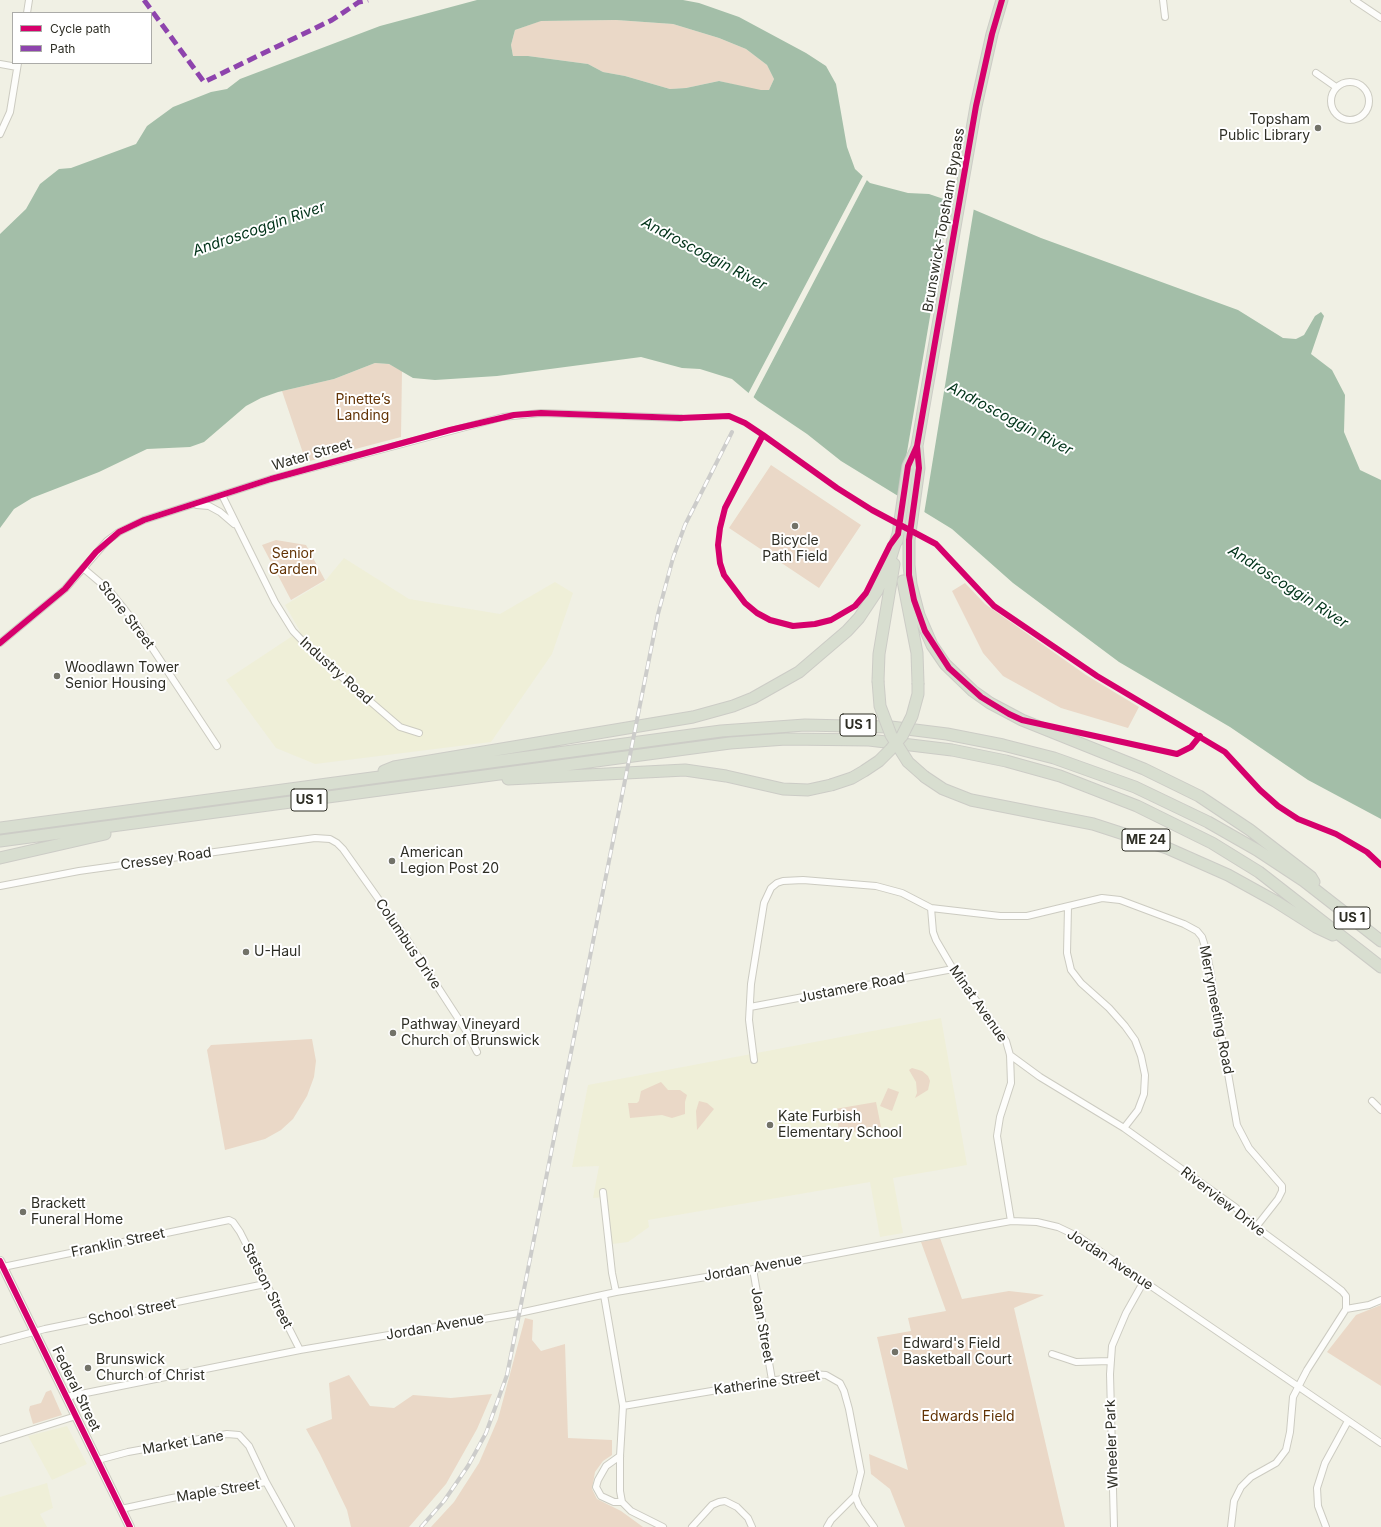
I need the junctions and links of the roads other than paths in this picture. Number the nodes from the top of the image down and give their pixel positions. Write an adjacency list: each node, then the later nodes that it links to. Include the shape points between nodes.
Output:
1 (29, 0): 5 (street)
2 (1002, 0): 14 (highway, Brunswick-Topsham Bypass, via 992,34 967,161)
3 (1163, 0): 6 (street)
4 (1354, 0): 7 (street)
5 (27, 12)
6 (1165, 17)
7 (1381, 18)
8 (0, 64): 9 (street)
9 (18, 65): 12 (street, via 10,112)
10 (1316, 74): 11 (street)
11 (1336, 87): 11 (street, via 1331,98 1336,115 1354,120 1364,114 1368,97 1363,87 1346,82)
12 (0, 134)
13 (680, 418): 15 (street, Water Street, via 541,414 503,417 336,460)
14 (918, 446): 18 (highway, via 908,466); 19 (highway, via 919,468)
15 (222, 495): 16 (street, Water Street); 17 (street, Industry Road)
16 (194, 504): 17 (street, Industry Road, via 209,506 228,517); 20 (street, Water Street, via 144,520 119,532 96,552)
17 (236, 526): 22 (street, Industry Road, via 275,602 302,642 400,727)
18 (898, 534): 25 (highway, via 877,591 859,618 799,672 752,698 693,718 394,767); 36 (highway, ME 24, bridge, via 879,654 880,706 891,735 904,756 925,777 950,792 971,800 1106,827 1167,848 1228,874 1316,927)
19 (909, 540): 24 (highway, bridge, via 903,554 903,579 918,664 918,694 912,716 902,736 878,761 852,778 808,790 783,789 713,773 664,769 510,780); 32 (highway, via 910,584 922,623 932,645 945,664 973,691 1009,714 1138,766 1199,796 1250,830 1311,877)
20 (83, 568): 21 (street, Water Street, via 54,600); 23 (street, Stone Street, via 109,590 137,625)
21 (0, 643)
22 (419, 733)
23 (217, 746)
24 (491, 775): 26 (highway, US 1); 36 (highway, US 1, via 730,743 786,739 869,740 979,755 1060,776 1112,795 1187,830 1259,872)
25 (358, 780): 27 (highway, US 1); 32 (highway, US 1, via 750,728 835,724 919,730 1031,752 1134,787 1184,809 1233,836 1281,865)
26 (127, 824): 29 (highway, US 1); 30 (highway, via 114,832)
27 (0, 828)
28 (333, 840): 31 (street, Cressey Road, via 315,838 39,877); 40 (street, Columbus Drive, via 348,856 404,935 467,1032)
29 (0, 841)
30 (0, 858)
31 (0, 886)
32 (1323, 896): 35 (highway, US 1)
33 (1068, 907): 34 (street, Merrymeeting Road, via 1027,916); 45 (street, via 1067,954 1071,970 1125,1026 1141,1056 1145,1075 1144,1094 1138,1110); 49 (street, Merrymeeting Road, via 1102,898 1114,899 1184,924 1202,937 1237,1125 1249,1148 1282,1186 1278,1199)
34 (931, 908): 38 (street, Minat Avenue, via 933,932); 39 (street, Merrymeeting Road, via 902,893 876,886 803,880 777,883 767,895 761,915)
35 (1381, 941)
36 (1352, 944): 37 (highway, US 1)
37 (1381, 967)
38 (953, 969): 39 (street, Justamere Road); 41 (street, Minat Avenue, via 1006,1041)
39 (750, 1007): 42 (street, Merrymeeting Road, via 749,1030)
40 (477, 1052)
41 (1010, 1056): 45 (street, Riverview Drive); 47 (street, Minat Avenue, via 1011,1083 997,1136)
42 (754, 1060)
43 (1372, 1101): 44 (street)
44 (1381, 1110)
45 (1124, 1128): 49 (street, Riverview Drive, via 1235,1207)
46 (603, 1192): 54 (street)
47 (1011, 1221): 51 (street, Jordan Avenue); 52 (street, Jordan Avenue, via 1037,1222 1058,1227 1079,1237)
48 (234, 1222): 50 (street, Franklin Street, via 229,1220); 53 (street, Stetson Street)
49 (1256, 1227): 57 (street, Riverview Drive, via 1342,1291 1346,1296)
50 (1, 1264): 58 (street, Federal Street)
51 (753, 1269): 54 (street, Jordan Avenue); 63 (street, Joan Street)
52 (1144, 1281): 62 (street, Wheeler Park, via 1118,1329); 64 (street, Jordan Avenue)
53 (265, 1284): 58 (street, School Street); 60 (street, Stetson Street)
54 (616, 1292): 55 (street, Jordan Avenue)
55 (604, 1295): 60 (street, Jordan Avenue, via 519,1313); 66 (street)
56 (1381, 1300): 57 (street)
57 (1346, 1309): 64 (street)
58 (34, 1333): 59 (street, School Street); 65 (street, Federal Street)
59 (0, 1341)
60 (300, 1350): 65 (street, Jordan Avenue)
61 (1052, 1354): 62 (street, via 1076,1362)
62 (1110, 1361): 84 (street, Wheeler Park)
63 (772, 1380): 66 (street, Katherine Street); 74 (street, Katherine Street, via 819,1374 834,1378 840,1383 861,1467)
64 (1298, 1386): 68 (street, Jordan Avenue); 85 (street, via 1293,1397 1286,1450 1276,1463 1251,1477 1241,1487 1234,1501)
65 (66, 1397): 67 (street, Federal Street)
66 (623, 1406): 71 (street)
67 (76, 1416): 69 (street); 72 (street, Federal Street)
68 (1348, 1421): 70 (street, Jordan Avenue); 86 (street, via 1325,1463 1317,1488 1318,1506)
69 (0, 1440)
70 (1381, 1443)
71 (620, 1456): 75 (street); 75 (street, via 606,1466 596,1487 600,1496 614,1502)
72 (98, 1460): 73 (street, Market Lane, via 204,1438 227,1434 239,1435 249,1446); 76 (street, Federal Street)
73 (266, 1482): 76 (street, Maple Street); 78 (street, Maple Street)
74 (855, 1496): 82 (street); 83 (street)
75 (622, 1502): 79 (street, via 631,1511)
76 (121, 1509): 77 (street, Federal Street)
77 (130, 1527)
78 (291, 1527)
79 (663, 1527)
80 (692, 1527): 81 (street, via 712,1505 725,1501 737,1507 748,1518)
81 (752, 1527)
82 (827, 1527)
83 (874, 1527)
84 (1114, 1527)
85 (1230, 1527)
86 (1326, 1527)

